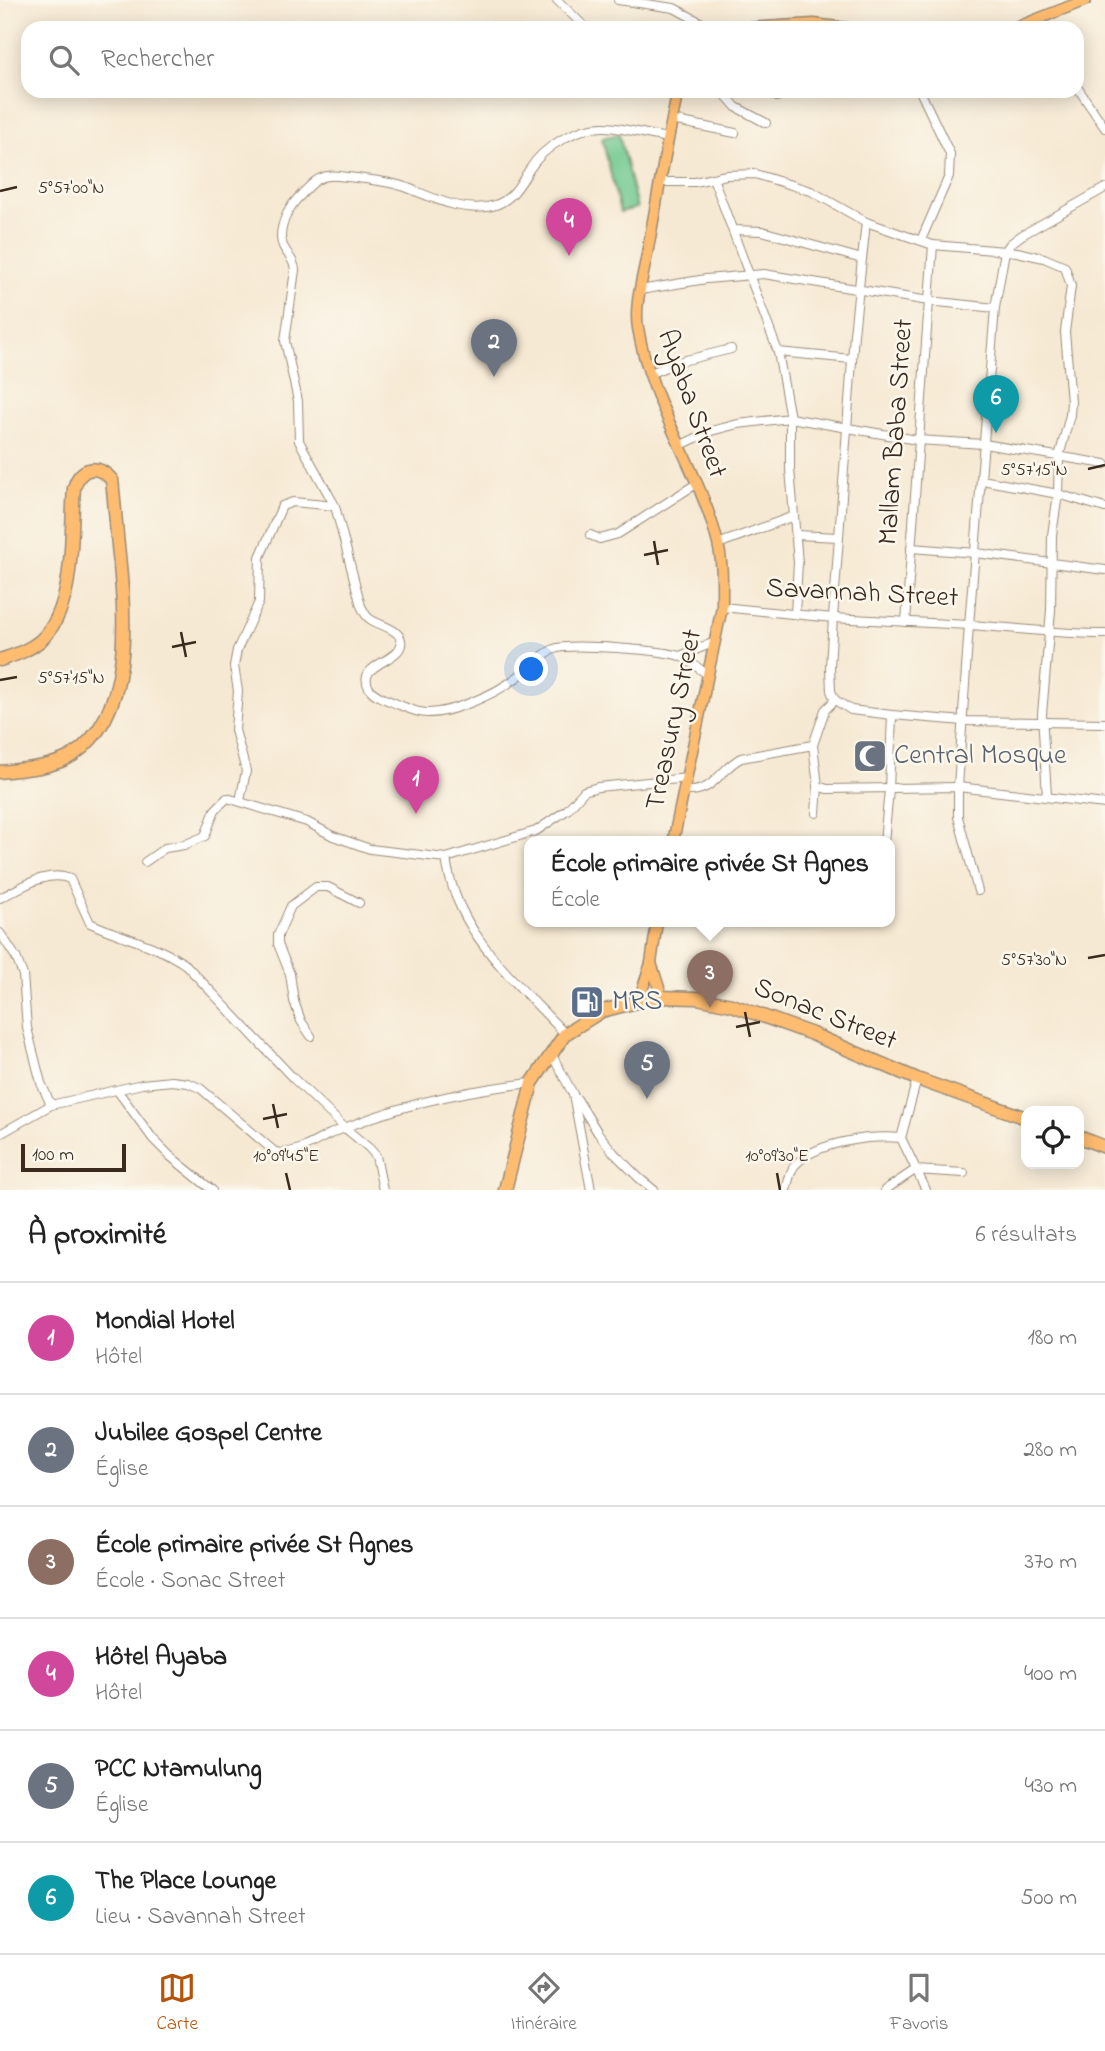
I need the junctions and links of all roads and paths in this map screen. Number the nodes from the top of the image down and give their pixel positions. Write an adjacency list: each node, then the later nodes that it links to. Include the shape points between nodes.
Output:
1 (557, 0): 5 (street)
2 (618, 0): 6 (street, via 674,8)
3 (1086, 0): 4 (main road)
4 (1059, 5): 7 (main road)
5 (579, 21)
6 (698, 21)
7 (1042, 21)
8 (1084, 97): 14 (street)
9 (677, 98): 12 (main road, Ayaba Street)
10 (732, 98): 13 (street, via 736,107)
11 (923, 98): 22 (street, via 950,154 949,176)
12 (672, 120): 15 (street); 16 (main road, Ayaba Street)
13 (766, 123)
14 (1105, 128)
15 (735, 133)
16 (668, 138): 18 (main road, Ayaba Street); 45 (street, via 607,127 571,135 532,166 511,196 492,206 442,202 395,185 332,175 317,180 294,201 281,232 282,247 295,270 285,346 299,401 299,441)
17 (713, 178): 18 (street, via 695,183); 20 (street, via 740,174 774,179 811,191); 21 (street)
18 (661, 182): 28 (main road, Ayaba Street)
19 (1105, 188): 24 (street, via 1023,235)
20 (866, 222): 22 (street); 25 (street)
21 (733, 230): 25 (street, via 762,230); 26 (street)
22 (921, 240): 23 (street)
23 (933, 245): 24 (street); 29 (street, Mallam Baba Street)
24 (1005, 251): 30 (street, Savannah Street); 40 (street, via 1044,258 1065,267 1070,276 1065,332 1070,415)
25 (862, 259): 27 (street)
26 (750, 274): 27 (street); 28 (street); 32 (street)
27 (859, 289): 29 (street); 33 (street)
28 (640, 290): 34 (main road, Ayaba Street, via 637,324)
29 (929, 301): 30 (street); 37 (street, Mallam Baba Street)
30 (995, 308): 38 (street, Savannah Street)
31 (731, 349): 34 (street)
32 (778, 352): 33 (street); 35 (street)
33 (852, 359): 36 (street)
34 (651, 373): 39 (main road, Ayaba Street)
35 (790, 418): 36 (street); 39 (street, via 738,424); 47 (street)
36 (847, 428): 37 (street); 50 (street)
37 (917, 440): 38 (street); 52 (street, Mallam Baba Street)
38 (984, 444): 40 (street); 42 (street, Savannah Street)
39 (679, 446): 43 (main road, Ayaba Street)
40 (1059, 457): 41 (street); 44 (street)
41 (1105, 464)
42 (982, 481): 44 (street); 53 (street, Savannah Street)
43 (696, 484): 48 (street, via 618,534 600,539); 51 (main road, Ayaba Street)
44 (1058, 494): 46 (street); 54 (street)
45 (335, 506): 64 (street, via 365,615 400,638 397,650 370,670 368,686 373,693 411,710 452,710 507,685 557,648); 80 (street, via 293,502 282,506 263,549 259,603 234,666 238,691 235,730 246,771)
46 (1105, 508)
47 (794, 516): 49 (street); 51 (street)
48 (590, 535)
49 (796, 536): 50 (street); 57 (street)
50 (839, 537): 58 (street)
51 (718, 544): 56 (main road, Ayaba Street)
52 (911, 548): 53 (street); 59 (street, Mallam Baba Street)
53 (976, 552): 54 (street); 60 (street, Savannah Street)
54 (1052, 562): 55 (street); 61 (street)
55 (1105, 570)
56 (722, 607): 57 (street, Savannah Street); 63 (main road, Treasury Street)
57 (795, 614): 58 (street, Savannah Street)
58 (833, 618): 59 (street, Savannah Street); 67 (street, via 830,667)
59 (906, 622): 60 (street, Savannah Street)
60 (969, 625): 61 (street); 69 (street)
61 (1048, 633): 62 (street); 70 (street)
62 (1105, 634)
63 (715, 642): 64 (street); 66 (main road, Treasury Street)
64 (680, 656): 66 (street)
65 (0, 660): 73 (highway, via 42,639 55,620 65,596 70,562 74,488 78,477 94,469 105,472 111,480 124,607 117,686 108,712 96,735 72,755 55,764)
66 (708, 676): 74 (main road, Treasury Street)
67 (835, 700): 68 (street, via 850,710); 72 (street, via 825,710)
68 (892, 715): 69 (street); 77 (street)
69 (964, 721): 70 (street); 76 (street)
70 (1042, 721): 71 (street); 79 (street)
71 (1105, 723)
72 (813, 745): 75 (street); 78 (street, via 741,758 709,786)
73 (0, 772)
74 (688, 778): 78 (main road, Treasury Street); 85 (street, via 584,791 567,810 536,831)
75 (818, 786): 77 (street); 82 (street)
76 (958, 788): 77 (street); 79 (street); 87 (street, via 958,817)
77 (889, 790): 84 (street)
78 (685, 791): 83 (main road, Treasury Street)
79 (1048, 796): 81 (street)
80 (240, 801): 85 (street, via 307,822 370,849); 86 (street, via 221,802 205,836 165,848)
81 (1105, 804)
82 (816, 813)
83 (674, 836)
84 (885, 836)
85 (446, 858): 95 (street, via 455,897 485,950)
86 (145, 862)
87 (978, 891)
88 (0, 898): 104 (street, via 50,876 69,879 90,923 144,942 186,965)
89 (359, 903): 96 (street, via 328,887 316,887 291,905 278,935 294,1001)
90 (656, 927): 92 (main road)
91 (0, 933): 102 (street, via 23,975 27,1028)
92 (651, 963): 93 (main road); 94 (main road)
93 (662, 997): 94 (highway, Sonac Street); 98 (highway, Sonac Street, via 732,1005)
94 (639, 1000): 95 (highway, Sonac Street, via 602,1011)
95 (565, 1034): 97 (highway, Sonac Street)
96 (311, 1035)
97 (552, 1055): 99 (highway, Sonac Street); 101 (street)
98 (917, 1079): 103 (highway, Sonac Street); 106 (street)
99 (532, 1083): 104 (street, via 442,1097); 113 (highway, Sonac Street)
100 (117, 1090): 102 (street); 104 (street, via 156,1081 188,1083 281,1153); 111 (street, via 153,1139)
101 (573, 1094): 114 (street); 115 (street, via 614,1153)
102 (51, 1105): 105 (street)
103 (1021, 1116)
104 (345, 1128): 112 (street, via 376,1156)
105 (0, 1135)
106 (901, 1138): 109 (street); 116 (street, via 880,1136 816,1150 796,1164)
107 (1084, 1139): 108 (highway)
108 (1105, 1147)
109 (915, 1170): 110 (street); 117 (street); 118 (street)
110 (964, 1173)
111 (212, 1190)
112 (383, 1190)
113 (505, 1190)
114 (591, 1190)
115 (654, 1190)
116 (786, 1190)
117 (885, 1190)
118 (926, 1190)

